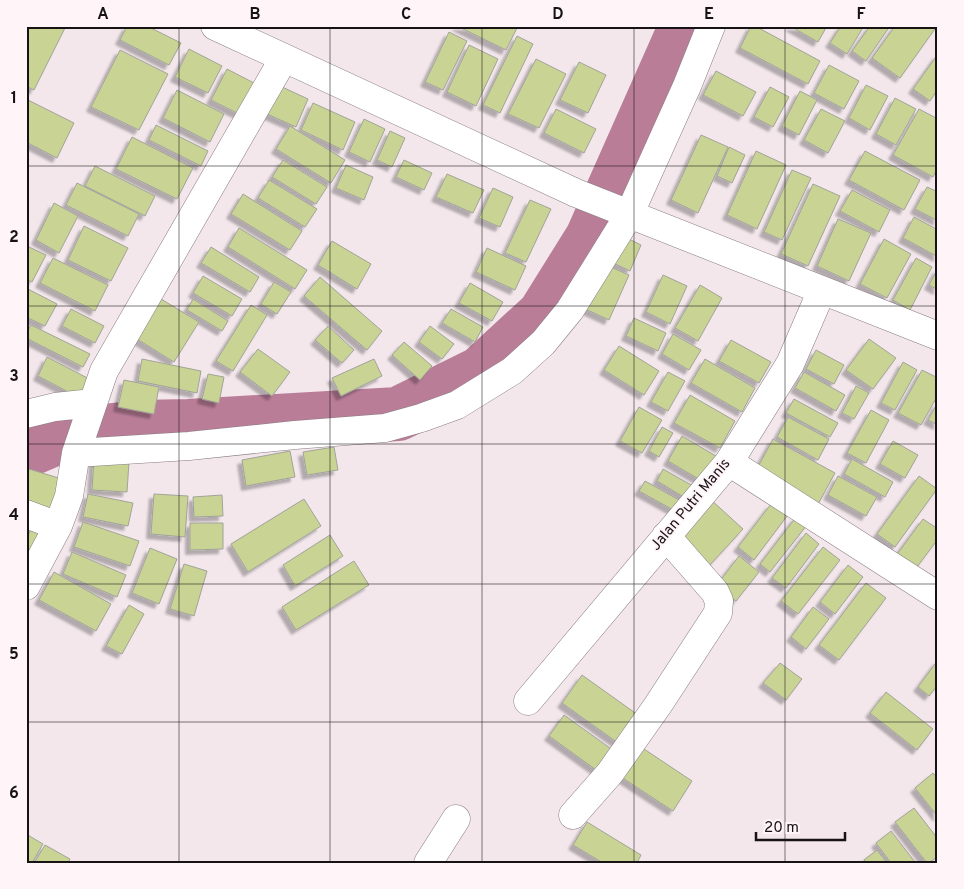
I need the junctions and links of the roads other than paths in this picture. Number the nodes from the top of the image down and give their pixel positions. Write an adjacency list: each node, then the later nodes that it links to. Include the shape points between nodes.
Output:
1 (215, 26): 3 (street)
2 (711, 26): 4 (street, via 687,86)
3 (284, 58): 4 (street); 7 (street, via 104,371)
4 (625, 213): 5 (street); 9 (street, via 570,310 543,342 512,371 457,405 385,428 189,446)
5 (822, 290): 6 (street); 10 (street, Jalan Putri Manis, via 790,364)
6 (938, 336)
7 (91, 409): 8 (street, via 55,407); 9 (street)
8 (26, 414)
9 (78, 448): 12 (street, via 69,496)
10 (729, 462): 13 (street, Jalan Putri Manis); 15 (street)
11 (26, 514): 12 (street)
12 (58, 526): 14 (street)
13 (666, 536): 16 (street, Jalan Putri Manis); 17 (street, via 716,592 718,613 610,773)
14 (26, 586)
15 (938, 596)
16 (528, 701)
17 (572, 814)
18 (456, 819): 19 (street)
19 (428, 863)

